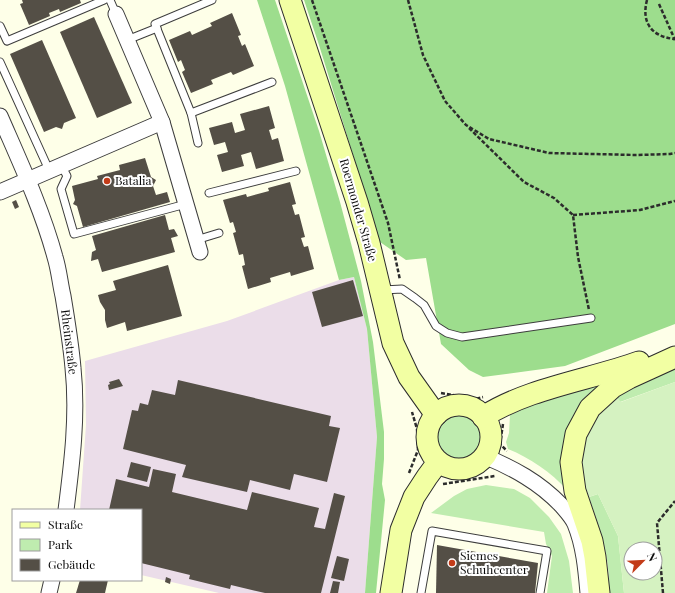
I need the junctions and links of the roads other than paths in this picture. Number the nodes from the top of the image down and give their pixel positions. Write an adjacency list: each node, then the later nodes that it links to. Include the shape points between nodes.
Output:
1 (104, 0): 6 (lane, via 7,40)
2 (110, 0): 5 (lane)
3 (212, 0): 7 (lane, via 155,24)
4 (290, 0): 23 (main road, Roermonder Straße, via 357,202)
5 (116, 14): 8 (street)
6 (0, 26)
7 (156, 28): 8 (lane); 11 (lane)
8 (127, 40): 13 (street)
9 (0, 62): 15 (lane)
10 (272, 82): 11 (lane)
11 (190, 113): 14 (lane)
12 (0, 116): 17 (street, Rheinstraße)
13 (162, 122): 15 (street); 20 (street)
14 (198, 143)
15 (55, 168): 17 (street); 20 (lane, via 67,176 61,188 74,234)
16 (296, 171): 19 (lane)
17 (27, 180): 18 (street); 31 (street, Rheinstraße, via 56,258 73,368 74,441)
18 (0, 192)
19 (209, 193)
20 (186, 204): 22 (street)
21 (219, 233): 22 (lane)
22 (198, 246)
23 (381, 291): 24 (lane, via 402,289 424,305 436,326 446,333 462,337); 27 (main road, Roermonder Straße, via 393,343 409,377)
24 (591, 318)
25 (675, 347): 28 (main road, via 629,366 540,392)
26 (675, 357): 38 (main road, via 613,387 590,408 576,434 571,462 575,491 592,541)
27 (430, 407): 28 (main road, via 444,409 465,406); 30 (main road, via 427,444)
28 (489, 413): 29 (main road, via 489,447)
29 (484, 456): 30 (main road, via 467,468 447,467); 37 (street, via 530,479 568,512 575,523 582,546)
30 (438, 462): 34 (main road, via 414,497 401,530)
31 (66, 509)
32 (52, 581): 33 (street)
33 (49, 593)
34 (391, 593)
35 (421, 593): 36 (lane, via 432,531 546,551)
36 (540, 593)
37 (588, 593)
38 (599, 593)

